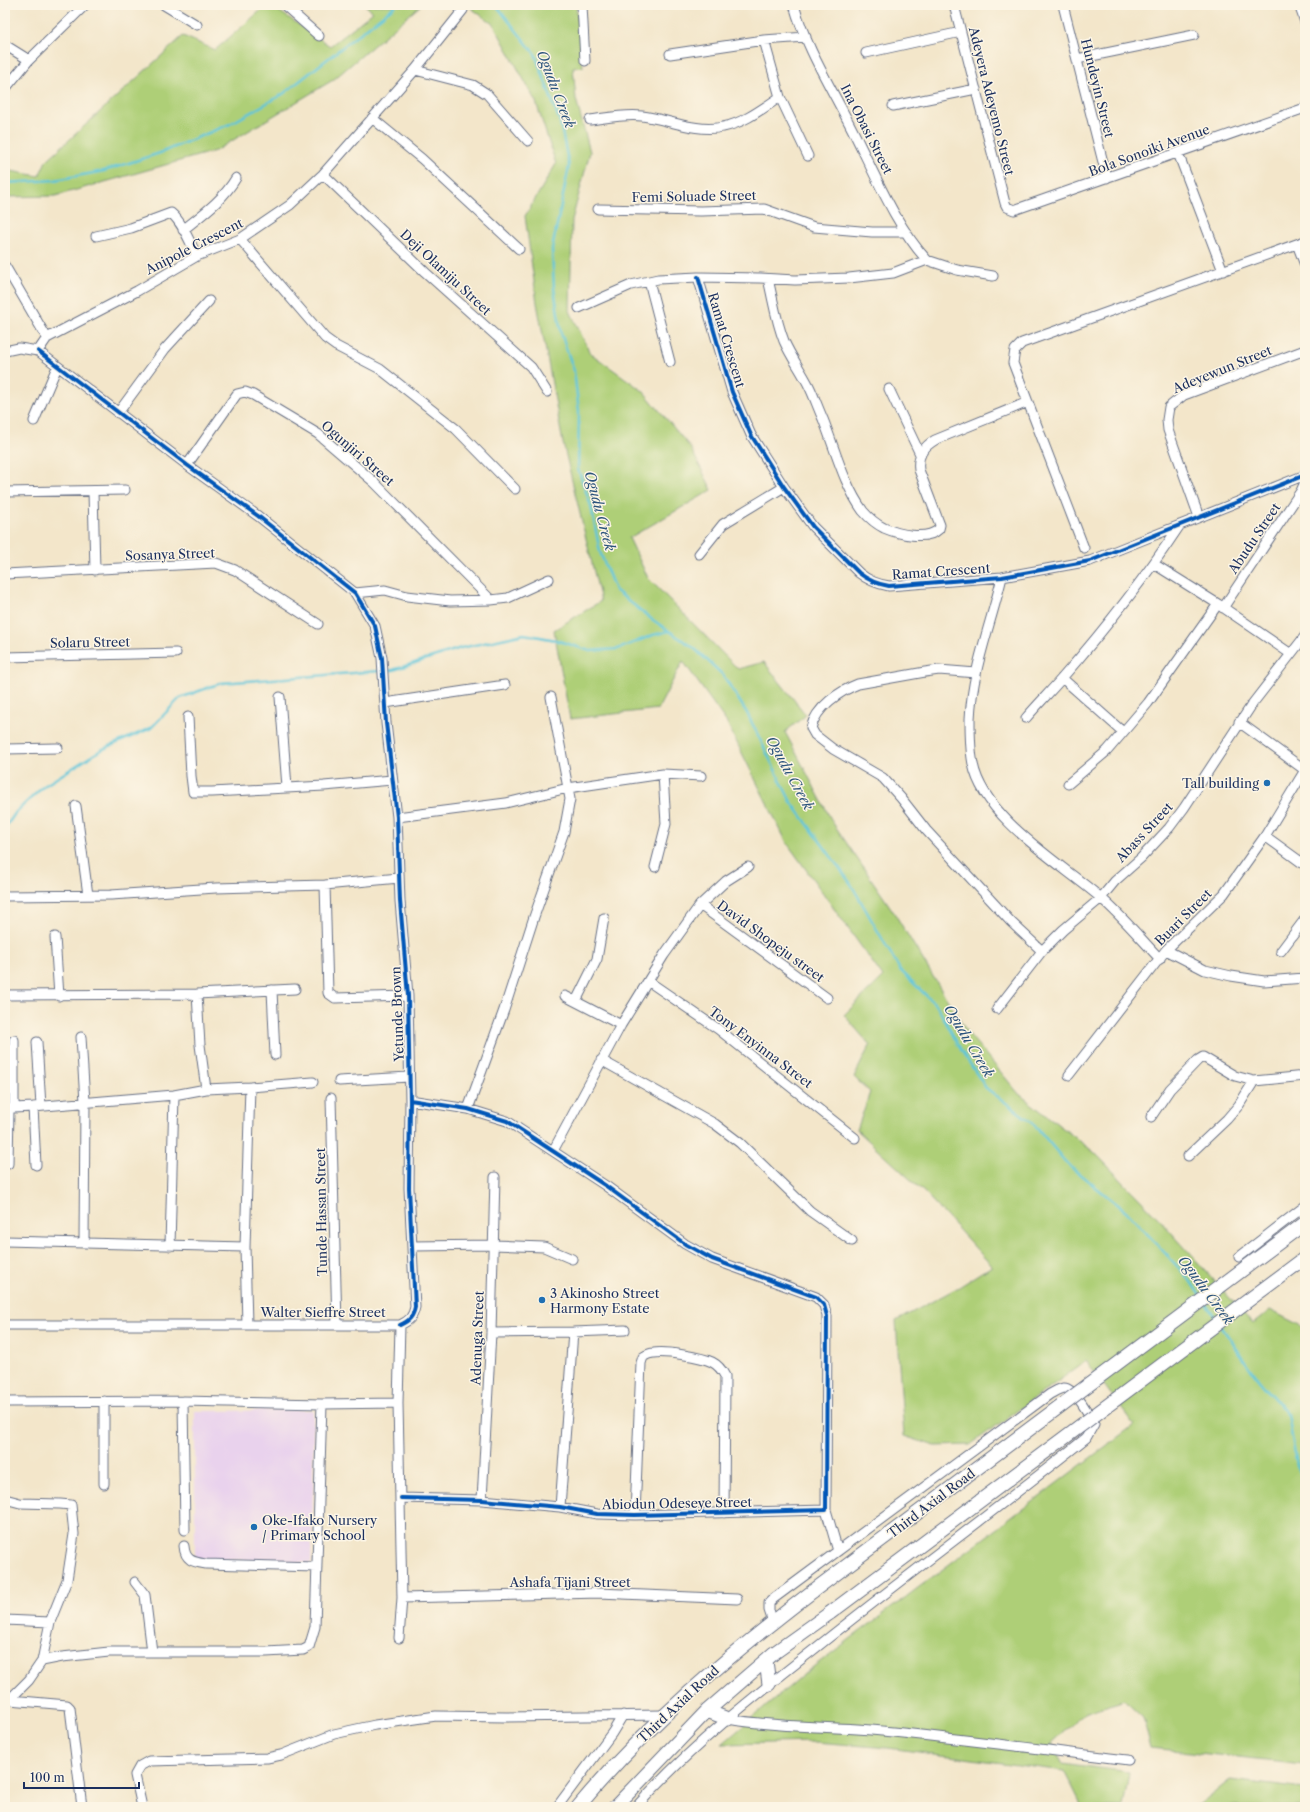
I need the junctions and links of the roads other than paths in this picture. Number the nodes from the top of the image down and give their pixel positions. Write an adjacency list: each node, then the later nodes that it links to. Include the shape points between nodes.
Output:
1 (85, 5): 21 (street)
2 (164, 5): 11 (street)
3 (284, 5): 14 (street)
4 (582, 5): 22 (street)
5 (794, 5): 15 (street, Ina Obasi Street)
6 (954, 5): 12 (street, Adeyera Adeyemo Street)
7 (1063, 5): 20 (street, Hundeyin Street)
8 (1299, 5): 10 (street)
9 (464, 10): 23 (street, Anipole Crescent)
10 (1305, 22)
11 (197, 25)
12 (961, 32): 18 (street); 25 (street, Adeyera Adeyemo Street)
13 (1194, 35): 20 (street)
14 (319, 36)
15 (806, 37): 16 (street); 40 (street, Ina Obasi Street)
16 (764, 40): 19 (street); 26 (street)
17 (5, 45): 21 (street)
18 (866, 53)
19 (670, 54)
20 (1077, 59): 36 (street, Hundeyin Street)
21 (29, 60): 24 (street)
22 (585, 60)
23 (415, 70): 29 (street, Anipole Crescent); 31 (street, via 473,85 488,94)
24 (5, 89)
25 (976, 89): 27 (street); 37 (street, Adeyera Adeyemo Street)
26 (780, 97): 30 (street, via 748,118 722,128 691,127 642,116); 33 (street)
27 (893, 106)
28 (1305, 108): 32 (street, Bola Sonoiki Avenue)
29 (372, 118): 34 (street, Anipole Crescent); 44 (street, via 422,159)
30 (590, 120)
31 (528, 141)
32 (1178, 154): 36 (street, Bola Sonoiki Avenue); 49 (street)
33 (808, 156)
34 (323, 174): 42 (street, Anipole Crescent, via 290,205); 63 (street, Deji Olamiju Street, via 425,272 531,367)
35 (236, 178): 39 (street, via 218,202)
36 (1107, 178): 37 (street, Bola Sonoiki Avenue, via 1019,210 1010,209)
37 (1005, 203)
38 (598, 210): 40 (street, Femi Soluade Street, via 764,209 814,227)
39 (183, 230): 41 (street, via 171,214 131,228); 45 (street)
40 (906, 232): 46 (street, Ina Obasi Street)
41 (96, 236)
42 (240, 239): 45 (street, Anipole Crescent); 72 (street, via 325,338 380,369 456,428)
43 (1301, 243): 47 (street); 49 (street)
44 (519, 249)
45 (197, 256): 56 (street, Anipole Crescent)
46 (927, 260): 50 (street, via 958,270); 52 (street, via 886,274 816,280)
47 (1305, 265)
48 (5, 266): 56 (street)
49 (1223, 271): 64 (street, via 1018,346 1013,363)
50 (993, 276)
51 (698, 277): 52 (street); 53 (street); 71 (street, Ramat Crescent, via 732,392 751,435)
52 (768, 279): 67 (street, via 777,321 786,346 810,387 856,501 874,522 897,532 914,535 930,535 939,529 940,525 919,470)
53 (649, 281): 55 (street, via 606,295); 60 (street)
54 (208, 301): 65 (street, via 165,349)
55 (579, 308)
56 (47, 338): 59 (street, Anipole Crescent)
57 (1305, 350): 76 (street, Adeyewun Street, via 1184,396 1169,407 1166,420 1168,430)
58 (5, 351): 59 (street, via 19,348)
59 (38, 351): 61 (street)
60 (670, 362)
61 (57, 367): 65 (street); 66 (street)
62 (889, 388): 67 (street)
63 (547, 392)
64 (1028, 402): 67 (street, via 935,440 927,444); 78 (street)
65 (118, 413): 68 (street)
66 (34, 421)
67 (920, 454)
68 (187, 465): 85 (street, via 258,516); 86 (street, Ogunjiri Street, via 237,394 245,392 253,395 318,434 374,482)
69 (1305, 475): 76 (street, Ramat Crescent)
70 (1305, 482): 87 (street, Abudu Street, via 1302,491)
71 (784, 487): 79 (street, via 723,524); 83 (street, Ramat Crescent, via 813,527 867,580 889,586)
72 (515, 489)
73 (125, 490): 74 (street)
74 (93, 491): 75 (street); 81 (street)
75 (5, 492)
76 (1199, 517): 77 (street, Ramat Crescent)
77 (1180, 525): 80 (street); 83 (street, Ramat Crescent, via 1090,561)
78 (1084, 548)
79 (699, 554)
80 (1154, 564): 87 (street); 94 (street)
81 (95, 570): 82 (street, Sosanya Street); 88 (street, Sosanya Street, via 216,564 235,570)
82 (5, 574)
83 (1002, 577): 93 (street)
84 (549, 579): 86 (street, via 508,598)
85 (355, 593): 86 (street, via 385,590 407,596 450,601); 98 (street, Yetunde Brown, via 375,626 382,658)
86 (491, 600)
87 (1221, 606): 91 (street); 102 (street, Abudu Street)
88 (318, 624)
89 (1305, 636): 91 (street, Abass Street)
90 (176, 653): 92 (street, Solaru Street)
91 (1291, 654): 101 (street, Abass Street)
92 (5, 656)
93 (976, 673): 122 (street, via 970,719 973,764 978,781 999,810 1032,844); 128 (street, via 939,670 858,684 848,688 816,714 811,728 815,735 830,746 883,778 926,830 1011,922)
94 (1062, 678): 100 (street); 102 (street)
95 (505, 685): 98 (street)
96 (280, 697): 110 (street)
97 (550, 697): 111 (street)
98 (385, 699): 108 (street, Yetunde Brown)
99 (188, 717): 110 (street, via 193,792)
100 (1026, 718)
101 (1239, 722): 105 (street); 122 (street, Abass Street, via 1169,828)
102 (1123, 732): 109 (street, Abudu Street, via 1107,751)
103 (58, 748): 104 (street)
104 (5, 749)
105 (1305, 770): 114 (street, Buari Street)
106 (663, 774): 107 (street); 111 (street); 116 (street, via 666,831)
107 (701, 776)
108 (392, 780): 110 (street); 113 (street, Yetunde Brown)
109 (1068, 784)
110 (287, 787)
111 (568, 788): 113 (street, via 506,803); 162 (street, via 570,799 564,832)
112 (76, 806): 120 (street)
113 (397, 817): 118 (street, Yetunde Brown)
114 (1265, 836): 115 (street); 127 (street, Buari Street, via 1224,894)
115 (1305, 865)
116 (655, 867)
117 (748, 867): 123 (street, via 726,881)
118 (399, 878): 119 (street); 138 (street, Yetunde Brown)
119 (325, 885): 120 (street); 138 (street, via 328,993 335,998)
120 (88, 895): 121 (street)
121 (5, 896)
122 (1101, 898): 128 (street, Abass Street); 130 (street)
123 (700, 905): 132 (street); 140 (street, David Shopeju street)
124 (604, 918): 141 (street, via 597,959)
125 (1305, 919): 129 (street)
126 (55, 937): 137 (street)
127 (1166, 950): 130 (street, Buari Street); 131 (street, via 1205,970 1231,976 1264,981)
128 (1042, 951): 142 (street, Abass Street)
129 (1281, 951)
130 (1160, 959): 149 (street, Buari Street)
131 (1305, 978)
132 (648, 981): 143 (street); 165 (street, Tony Enyinna Street, via 718,1029)
133 (295, 989): 134 (street)
134 (272, 990): 135 (street); 147 (street)
135 (197, 994): 137 (street); 156 (street)
136 (5, 995): 137 (street)
137 (59, 996)
138 (408, 996): 151 (street, Yetunde Brown)
139 (565, 996): 141 (street)
140 (827, 998)
141 (576, 1001): 143 (street)
142 (997, 1009)
143 (620, 1025): 148 (street)
144 (81, 1037): 160 (street)
145 (14, 1040): 163 (street)
146 (37, 1042): 161 (street)
147 (275, 1055)
148 (601, 1060): 166 (street); 174 (street, via 721,1129 740,1143 810,1211)
149 (1069, 1075)
150 (1305, 1076): 153 (street)
151 (409, 1077): 152 (street); 159 (street, Yetunde Brown)
152 (339, 1081)
153 (1254, 1081): 164 (street, via 1235,1076 1203,1057 1170,1089); 167 (street, via 1227,1119)
154 (313, 1082): 155 (street)
155 (250, 1088): 156 (street); 179 (street)
156 (206, 1089): 157 (street)
157 (174, 1095): 160 (street); 177 (street)
158 (331, 1098): 185 (street, Tunde Hassan Street)
159 (410, 1100): 162 (street); 178 (street, Yetunde Brown, via 409,1188)
160 (85, 1102): 161 (street); 175 (street)
161 (37, 1107): 163 (street); 169 (street)
162 (468, 1108): 166 (street, via 507,1122)
163 (9, 1109): 168 (street)
164 (1151, 1117)
165 (854, 1138)
166 (553, 1151): 200 (street, via 685,1244 712,1259 816,1297 824,1305 828,1382)
167 (1188, 1156)
168 (8, 1164)
169 (36, 1165)
170 (494, 1177): 176 (street, Adenuga Street)
171 (1305, 1206): 180 (street)
172 (1305, 1223): 212 (highway, Third Axial Road, bridge)
173 (5, 1241): 175 (street)
174 (852, 1241)
175 (84, 1243): 177 (street)
176 (493, 1245): 178 (street); 182 (street, via 544,1247); 189 (street, Adenuga Street)
177 (170, 1246): 179 (street)
178 (413, 1246): 186 (street, Yetunde Brown, via 415,1307 408,1321)
179 (245, 1247): 184 (street)
180 (1239, 1257)
181 (1305, 1258): 216 (highway, Third Axial Road, bridge)
182 (572, 1259)
183 (5, 1325): 184 (street, Walter Sieffre Street)
184 (247, 1325): 185 (street, Walter Sieffre Street)
185 (337, 1325): 186 (street, Walter Sieffre Street)
186 (400, 1325): 193 (street, Walter Sieffre Street)
187 (625, 1330): 188 (street)
188 (573, 1332): 189 (street); 199 (street)
189 (492, 1333): 198 (street, Adenuga Street)
190 (104, 1401): 191 (street); 192 (street); 195 (street)
191 (183, 1401): 194 (street); 203 (street)
192 (5, 1402)
193 (398, 1403): 194 (street); 196 (street, Walter Sieffre Street)
194 (322, 1404): 206 (street)
195 (104, 1484)
196 (401, 1498): 198 (street, Abiodun Odeseye Street); 208 (street, Walter Sieffre Street)
197 (5, 1499): 211 (street, via 20,1503 71,1505 74,1534 67,1580)
198 (482, 1500): 199 (street, Abiodun Odeseye Street)
199 (560, 1507): 202 (street, Abiodun Odeseye Street, via 598,1514)
200 (826, 1510): 201 (street, Abiodun Odeseye Street); 205 (street)
201 (724, 1512): 202 (street, Abiodun Odeseye Street); 202 (street, via 726,1376 712,1362 656,1352 643,1357 641,1363)
202 (635, 1515)
203 (185, 1530)
204 (184, 1546): 206 (street, via 184,1554 191,1561 206,1564)
205 (838, 1551): 212 (street, via 769,1603); 217 (street, via 1050,1394 1064,1388 1068,1389 1089,1413 1094,1424 1086,1438)
206 (317, 1567): 214 (street, via 315,1628 309,1647 303,1650 266,1652)
207 (135, 1582): 214 (street, via 145,1595)
208 (402, 1598): 209 (street, Ashafa Tijani Street, via 599,1593); 213 (street, Walter Sieffre Street)
209 (738, 1599)
210 (5, 1620): 211 (street)
211 (50, 1622): 215 (street)
212 (773, 1622): 221 (highway, Third Axial Road)
213 (399, 1638)
214 (152, 1652): 215 (street, via 109,1652)
215 (42, 1661): 218 (street, via 29,1680)
216 (766, 1661): 217 (highway); 219 (highway, Third Axial Road)
217 (769, 1684): 222 (street)
218 (8, 1702): 224 (street, via 67,1705 70,1708)
219 (707, 1712): 222 (highway); 228 (highway, Third Axial Road)
220 (623, 1715): 221 (street); 225 (street, via 436,1716 334,1734 267,1758 149,1761 140,1766 135,1775); 226 (street)
221 (664, 1715): 227 (highway, Third Axial Road)
222 (728, 1719): 223 (street, via 761,1725 882,1731); 229 (street, via 668,1772)
223 (1128, 1760)
224 (82, 1807)
225 (142, 1807)
226 (557, 1807)
227 (578, 1807)
228 (615, 1807)
229 (636, 1807)

